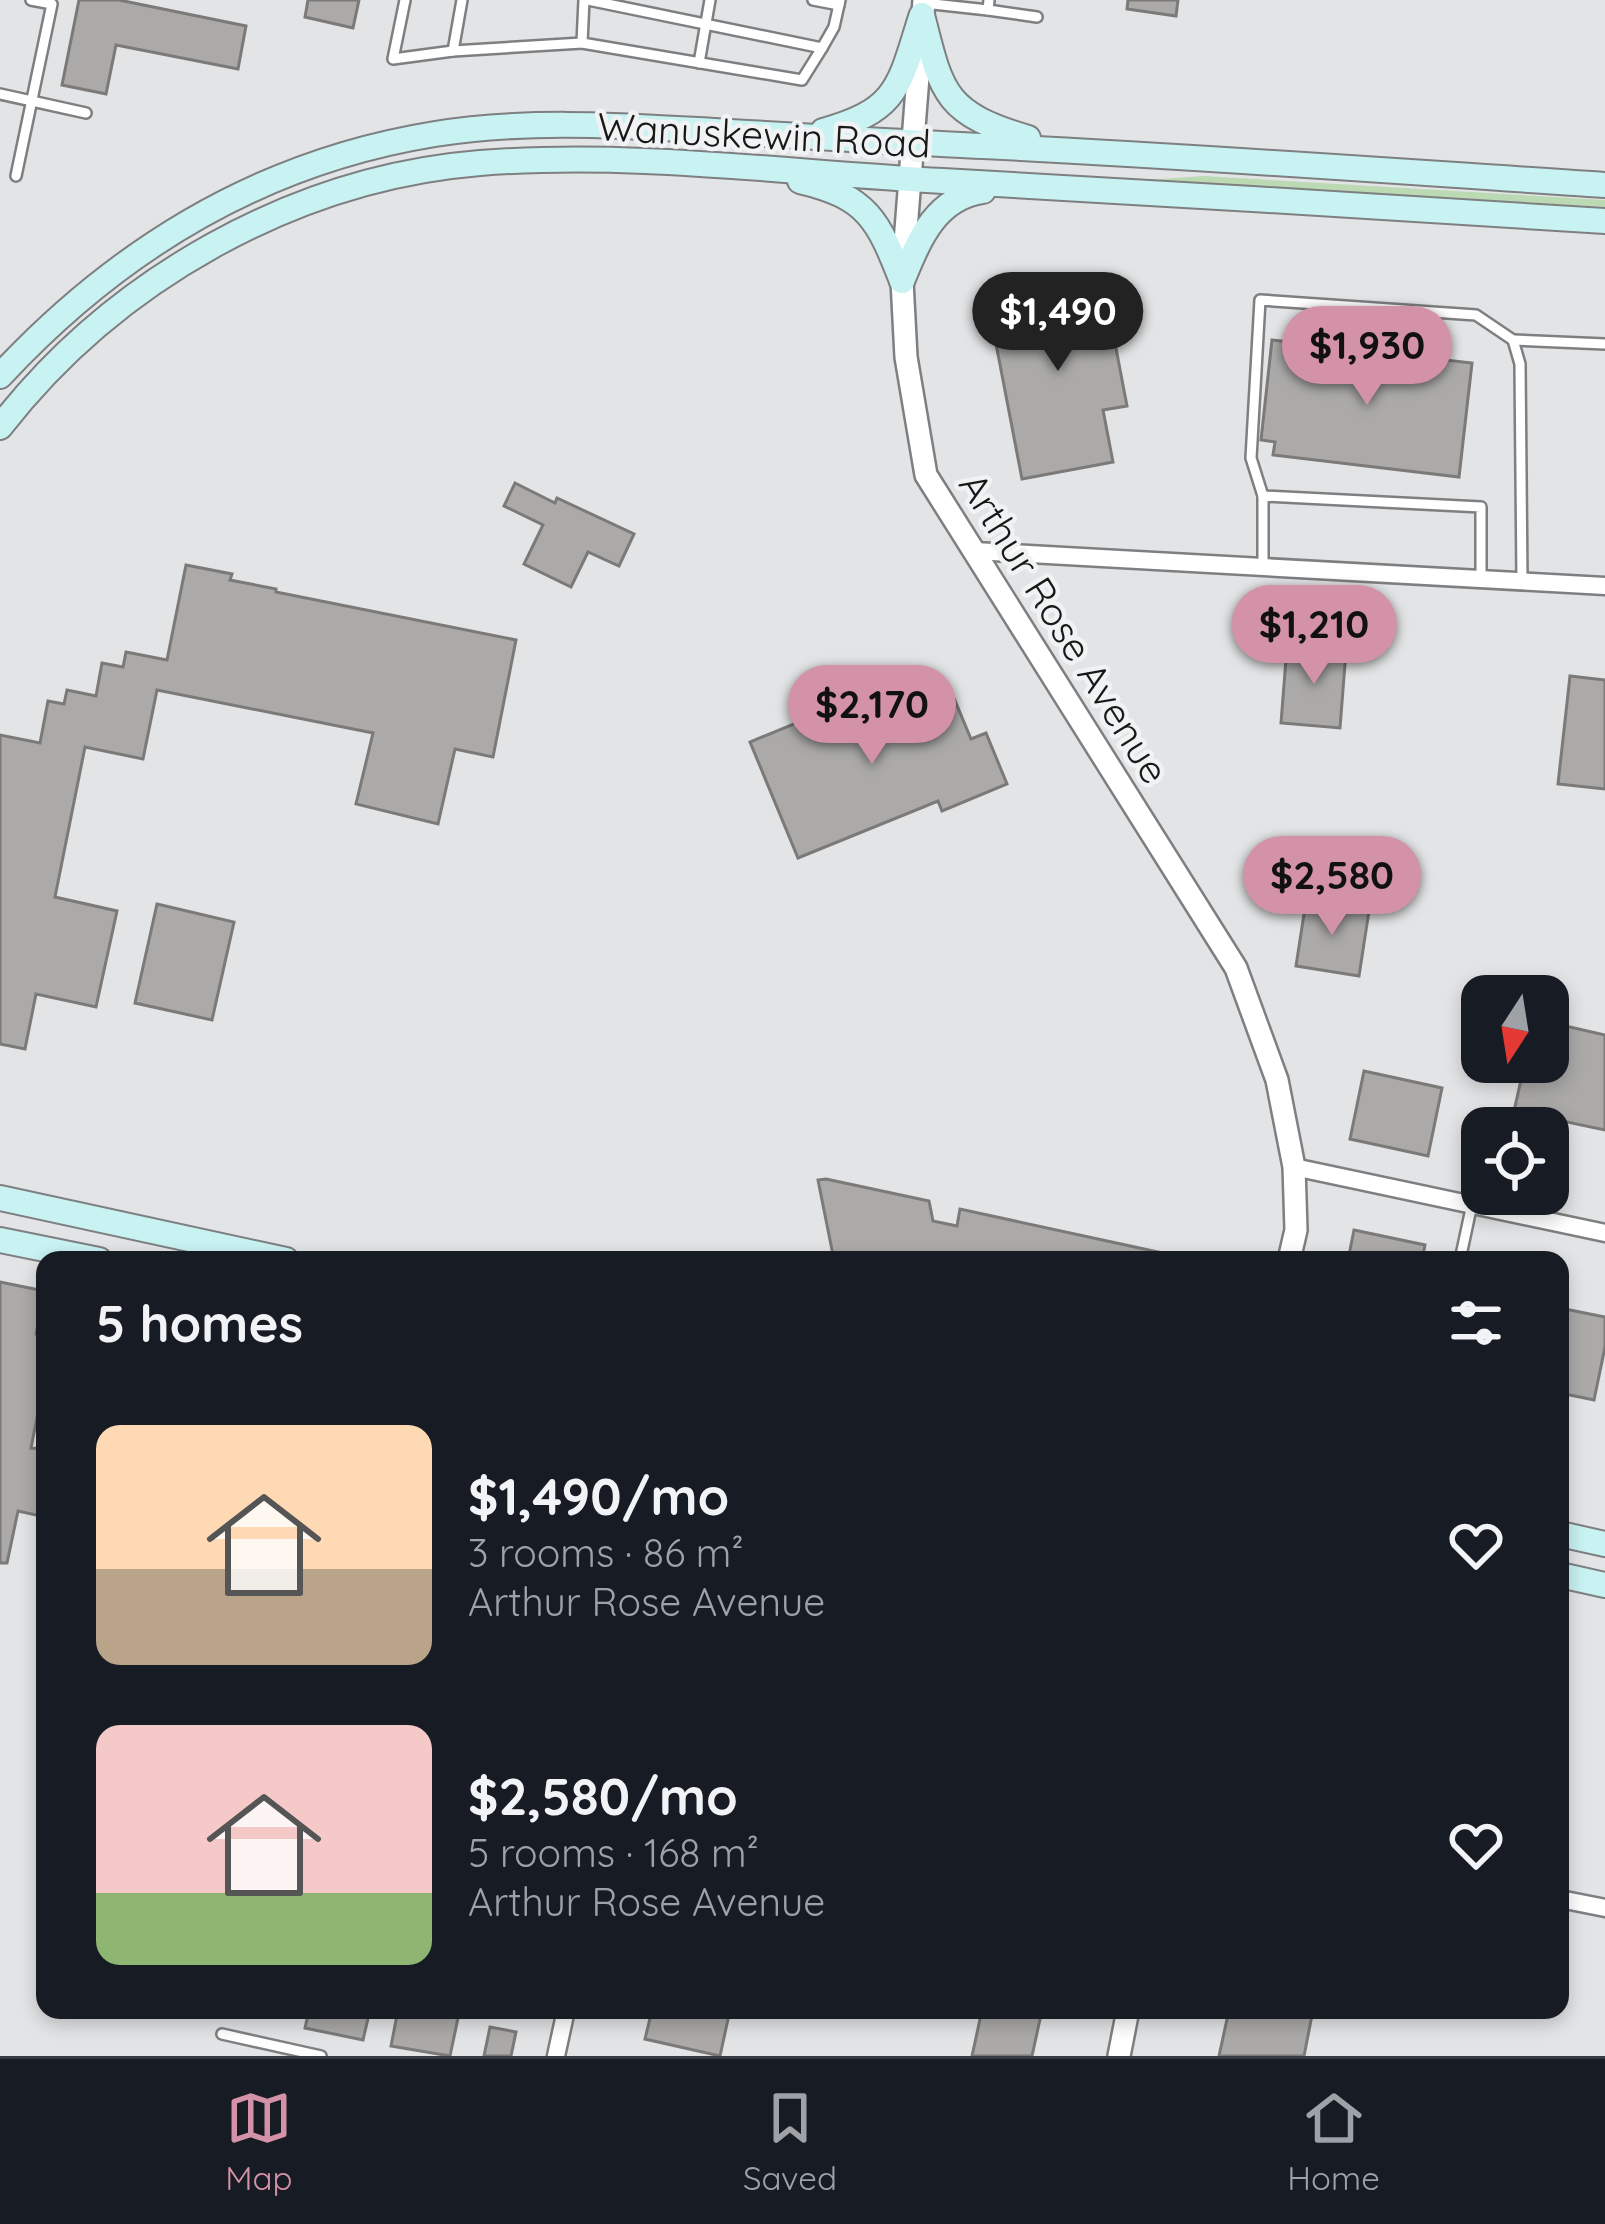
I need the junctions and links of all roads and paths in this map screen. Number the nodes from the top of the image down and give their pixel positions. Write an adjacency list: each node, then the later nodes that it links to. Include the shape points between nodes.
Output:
1 (32, 0): 17 (lane, via 52,4)
2 (405, 0): 14 (lane, via 393,59)
3 (462, 0): 14 (lane)
4 (586, 0): 11 (lane); 12 (lane)
5 (710, 0): 11 (lane)
6 (813, 0): 7 (lane)
7 (839, 3): 13 (lane)
8 (988, 5): 9 (lane); 10 (lane)
9 (923, 6): 19 (main road, via 905,70 884,104); 20 (street, Arthur Rose Avenue); 21 (main road, via 936,70 952,101 992,127)
10 (1037, 16)
11 (706, 24): 13 (lane); 15 (lane)
12 (582, 43): 14 (lane); 15 (lane)
13 (822, 48): 15 (lane, via 802,80)
14 (454, 51)
15 (699, 63)
16 (0, 94): 17 (lane)
17 (32, 101): 18 (lane); 23 (lane)
18 (86, 113)
19 (804, 136): 20 (main road, Wanuskewin Road); 31 (main road, Wanuskewin Road, via 527,125 434,134 310,166 199,214 105,275)
20 (916, 142): 21 (main road, Wanuskewin Road); 24 (street, Arthur Rose Avenue)
21 (1066, 149): 25 (main road, Wanuskewin Road)
22 (728, 164): 24 (main road, Wanuskewin Road); 28 (main road, via 856,202 879,224); 32 (main road, Wanuskewin Road, via 476,163 322,197 225,239 127,301 44,374)
23 (16, 176)
24 (911, 180): 26 (main road, Wanuskewin Road); 28 (street, Arthur Rose Avenue)
25 (1605, 185)
26 (1026, 186): 27 (main road, Wanuskewin Road); 28 (main road, via 952,200 928,224)
27 (1605, 220)
28 (902, 281): 34 (street, Arthur Rose Avenue, via 926,475)
29 (1513, 340): 30 (lane); 33 (lane, via 1475,315 1260,300 1250,458); 37 (lane, via 1520,364)
30 (1605, 344)
31 (0, 376)
32 (0, 427)
33 (1263, 496): 35 (lane); 36 (lane, via 1481,507)
34 (975, 551): 35 (street); 39 (street, Arthur Rose Avenue, via 1236,968 1277,1080)
35 (1263, 567): 36 (street)
36 (1481, 580): 37 (street)
37 (1522, 582): 38 (street)
38 (1605, 586)
39 (1294, 1166): 41 (street); 48 (street, Arthur Rose Avenue)
40 (0, 1198): 47 (main road)
41 (1461, 1202)
42 (1470, 1215): 49 (lane)
43 (1522, 1215): 44 (street)
44 (1605, 1233)
45 (0, 1240): 46 (main road)
46 (54, 1251)
47 (244, 1251)
48 (1291, 1251)
49 (1462, 1251)
50 (1569, 1536): 51 (main road)
51 (1605, 1544)
52 (1569, 1577): 53 (main road)
53 (1605, 1585)
54 (1569, 1901): 55 (street)
55 (1605, 1908)
56 (564, 2019): 60 (street)
57 (1127, 2019): 61 (street)
58 (222, 2034): 59 (lane)
59 (321, 2056)
60 (556, 2056)
61 (1119, 2056)

